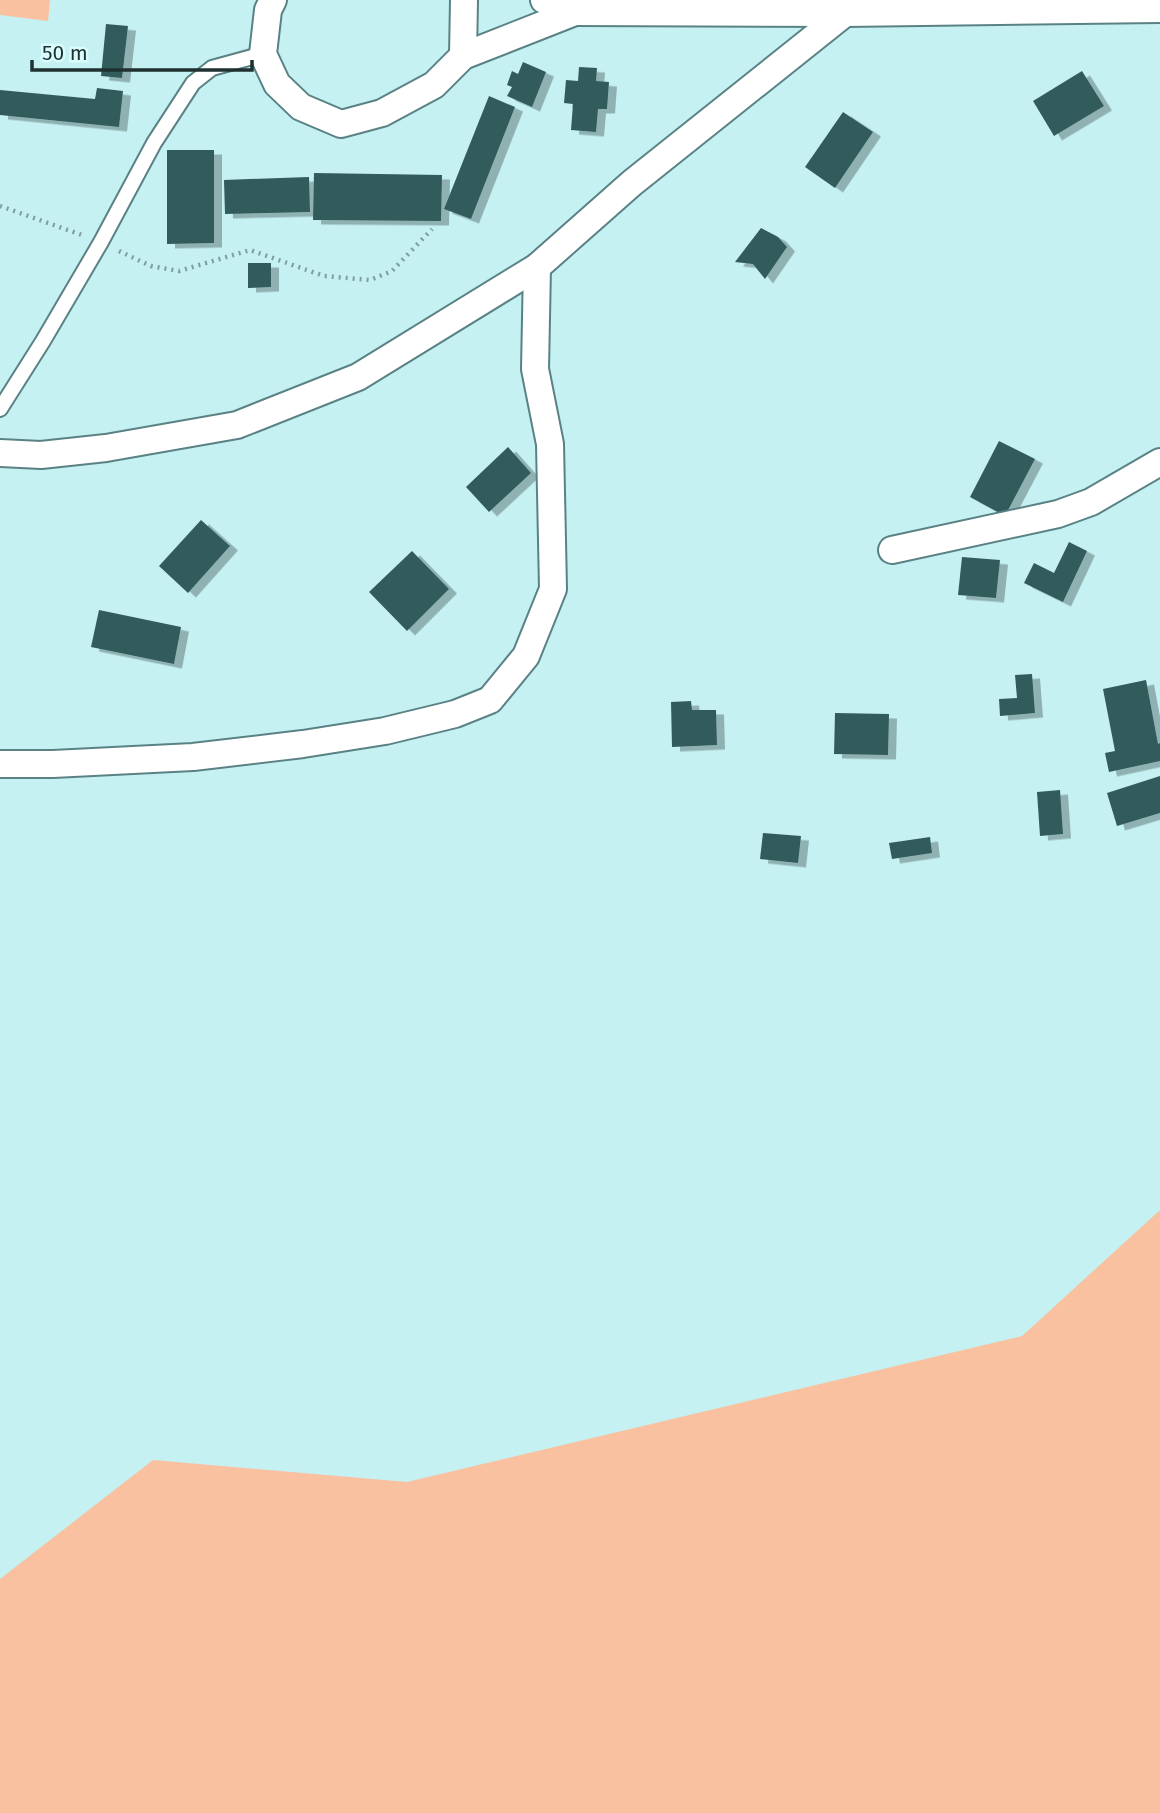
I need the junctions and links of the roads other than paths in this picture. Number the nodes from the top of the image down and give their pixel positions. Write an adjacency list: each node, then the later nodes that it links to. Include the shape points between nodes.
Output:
1 (273, 0): 7 (street)
2 (464, 0): 8 (street)
3 (544, 0): 4 (street)
4 (569, 6): 6 (street); 8 (street)
5 (1160, 9): 6 (street)
6 (845, 13): 9 (street, via 632,183)
7 (263, 54): 8 (street, via 277,84 301,107 341,124 393,108 434,85); 10 (lane, via 212,68 193,83)
8 (463, 56)
9 (537, 267): 11 (street, via 358,377 237,425 106,448 41,455); 14 (street, via 535,369 550,443 553,589 526,656 490,700 455,714 385,731 303,744 193,757)
10 (0, 409)
11 (0, 453)
12 (1160, 462): 13 (street, via 1091,502 1058,514)
13 (892, 550)
14 (0, 764)

